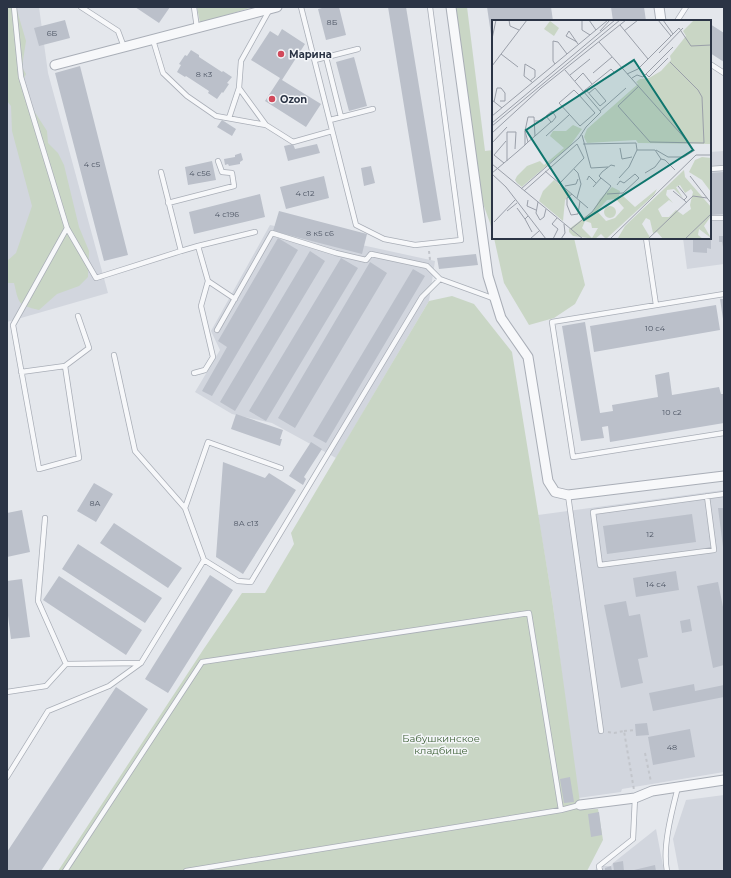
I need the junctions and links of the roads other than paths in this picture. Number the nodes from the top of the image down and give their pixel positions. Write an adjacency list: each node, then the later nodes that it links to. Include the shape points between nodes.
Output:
1 (14, 7): 35 (lane, via 21,77)
2 (81, 7): 14 (lane, via 118,31)
3 (194, 7): 12 (lane)
4 (301, 7): 17 (lane)
5 (430, 7): 27 (lane, via 461,240 415,245 384,239 356,225)
6 (451, 7): 44 (street, via 488,276)
7 (659, 7): 10 (street)
8 (686, 7): 11 (lane)
9 (274, 8): 12 (street); 21 (lane, via 241,61)
10 (661, 20)
11 (677, 20)
12 (197, 28): 13 (street)
13 (153, 40): 14 (street); 24 (lane, via 163,73 187,96 216,116)
14 (124, 47): 18 (street)
15 (358, 49): 16 (lane)
16 (326, 57): 17 (lane); 23 (lane)
17 (315, 60): 25 (lane)
18 (55, 65)
19 (711, 65): 20 (lane)
20 (724, 73)
21 (239, 88): 24 (lane); 26 (lane)
22 (373, 109): 23 (lane)
23 (341, 117): 25 (lane)
24 (229, 118): 26 (lane)
25 (330, 120): 27 (lane)
26 (266, 125): 27 (lane, via 293,142)
27 (332, 131)
28 (218, 161): 32 (lane, via 222,172 232,173 234,186)
29 (724, 168): 30 (lane)
30 (711, 169)
31 (161, 172): 32 (lane)
32 (168, 203): 39 (lane)
33 (711, 218): 34 (lane)
34 (724, 218)
35 (67, 228): 39 (lane, via 96,278); 50 (lane, via 12,325)
36 (255, 232): 38 (lane)
37 (646, 239): 45 (lane)
38 (198, 246): 39 (lane); 41 (lane)
39 (180, 251)
40 (440, 278): 43 (lane, via 427,266 371,254 366,260 272,233); 44 (lane); 60 (lane, via 422,298 251,582 238,581)
41 (208, 281): 43 (lane); 51 (lane, via 201,306 213,357 205,370)
42 (724, 294): 45 (lane)
43 (235, 299): 47 (lane)
44 (495, 299): 56 (street, via 501,318 528,357 548,481 555,492)
45 (656, 305): 52 (lane, via 552,322 573,457)
46 (78, 316): 49 (lane, via 89,348)
47 (217, 330)
48 (114, 355): 58 (lane, via 135,450)
49 (64, 366): 50 (lane); 50 (lane, via 79,458 39,469)
50 (21, 372)
51 (194, 373)
52 (724, 433)
53 (281, 468): 58 (lane, via 208,442)
54 (724, 476): 56 (street)
55 (724, 494): 57 (lane)
56 (568, 495): 64 (lane)
57 (707, 496): 57 (lane, via 593,512 600,565 714,550)
58 (186, 508): 60 (lane)
59 (45, 518): 62 (lane, via 38,601)
60 (204, 560): 61 (lane)
61 (141, 663): 62 (lane); 65 (lane, via 109,686 48,711)
62 (66, 664): 63 (lane, via 46,686)
63 (7, 692)
64 (601, 731)
65 (7, 777)
66 (724, 780): 67 (street)
67 (678, 787): 68 (street, via 652,791); 74 (lane, via 668,832)
68 (635, 798): 69 (street); 73 (lane, via 633,839 598,866)
69 (580, 805): 70 (lane)
70 (561, 810): 71 (lane, via 529,613 202,662); 72 (lane)
71 (65, 871)
72 (186, 871)
73 (600, 871)
74 (667, 871)

